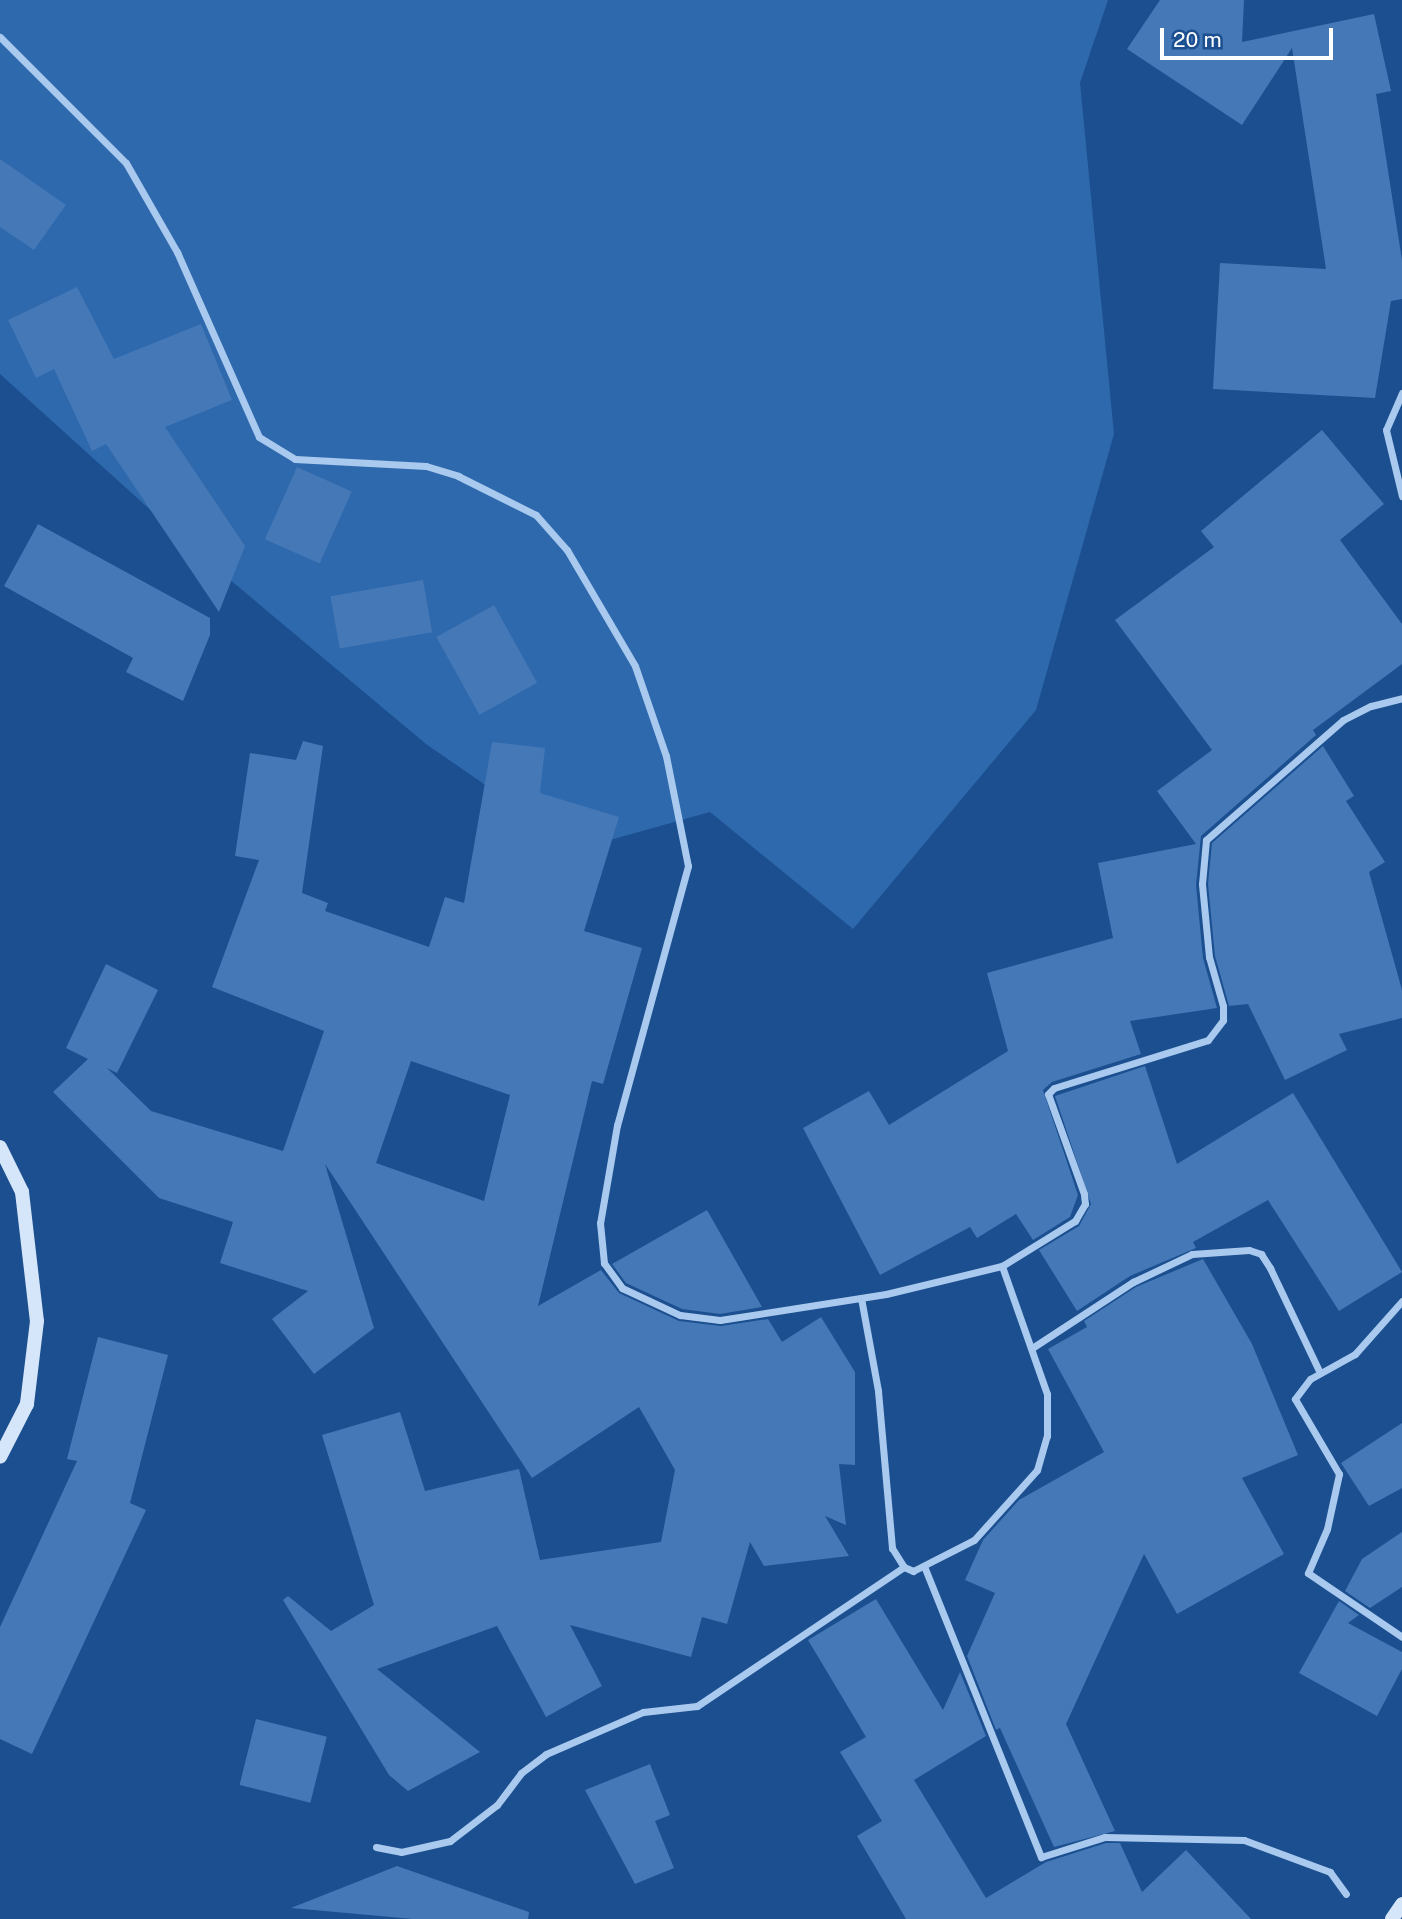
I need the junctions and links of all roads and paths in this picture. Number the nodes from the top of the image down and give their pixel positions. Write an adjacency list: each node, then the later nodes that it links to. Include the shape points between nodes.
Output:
1 (0, 37): 7 (street, via 126,163 177,252 259,437 295,459 426,466 458,476 536,515 566,550 635,666 666,756 688,866 617,1125 600,1223 601,1248 610,1276 622,1288 680,1315 720,1320)
2 (1402, 393): 3 (street, via 1386,430)
3 (1402, 496)
4 (1402, 698): 6 (street, via 1371,705 1343,720 1206,840 1202,884 1209,957 1223,1006 1219,1030 1209,1040 1054,1088 1048,1094 1085,1204 1075,1221)
5 (0, 1147): 11 (street, via 22,1192 37,1321 27,1404)
6 (1002, 1266): 7 (street); 9 (street)
7 (861, 1298): 13 (street, via 877,1391 892,1548)
8 (1402, 1301): 10 (street, via 1355,1354)
9 (1032, 1348): 10 (street, via 1133,1282 1192,1254 1250,1250 1261,1254 1270,1268); 12 (street, via 1048,1394 1047,1436 1037,1470 974,1541)
10 (1320, 1373): 14 (street, via 1295,1399 1339,1474 1327,1529 1308,1573)
11 (0, 1457)
12 (924, 1566): 13 (street, via 913,1571); 16 (street, via 1041,1857 1105,1837 1244,1840 1330,1872)
13 (904, 1567): 15 (street, via 697,1706 643,1712 547,1754 521,1773 497,1805 450,1841 401,1852)
14 (1402, 1637)
15 (376, 1847)
16 (1346, 1894)
17 (1402, 1904): 18 (street)
18 (1392, 1919)

